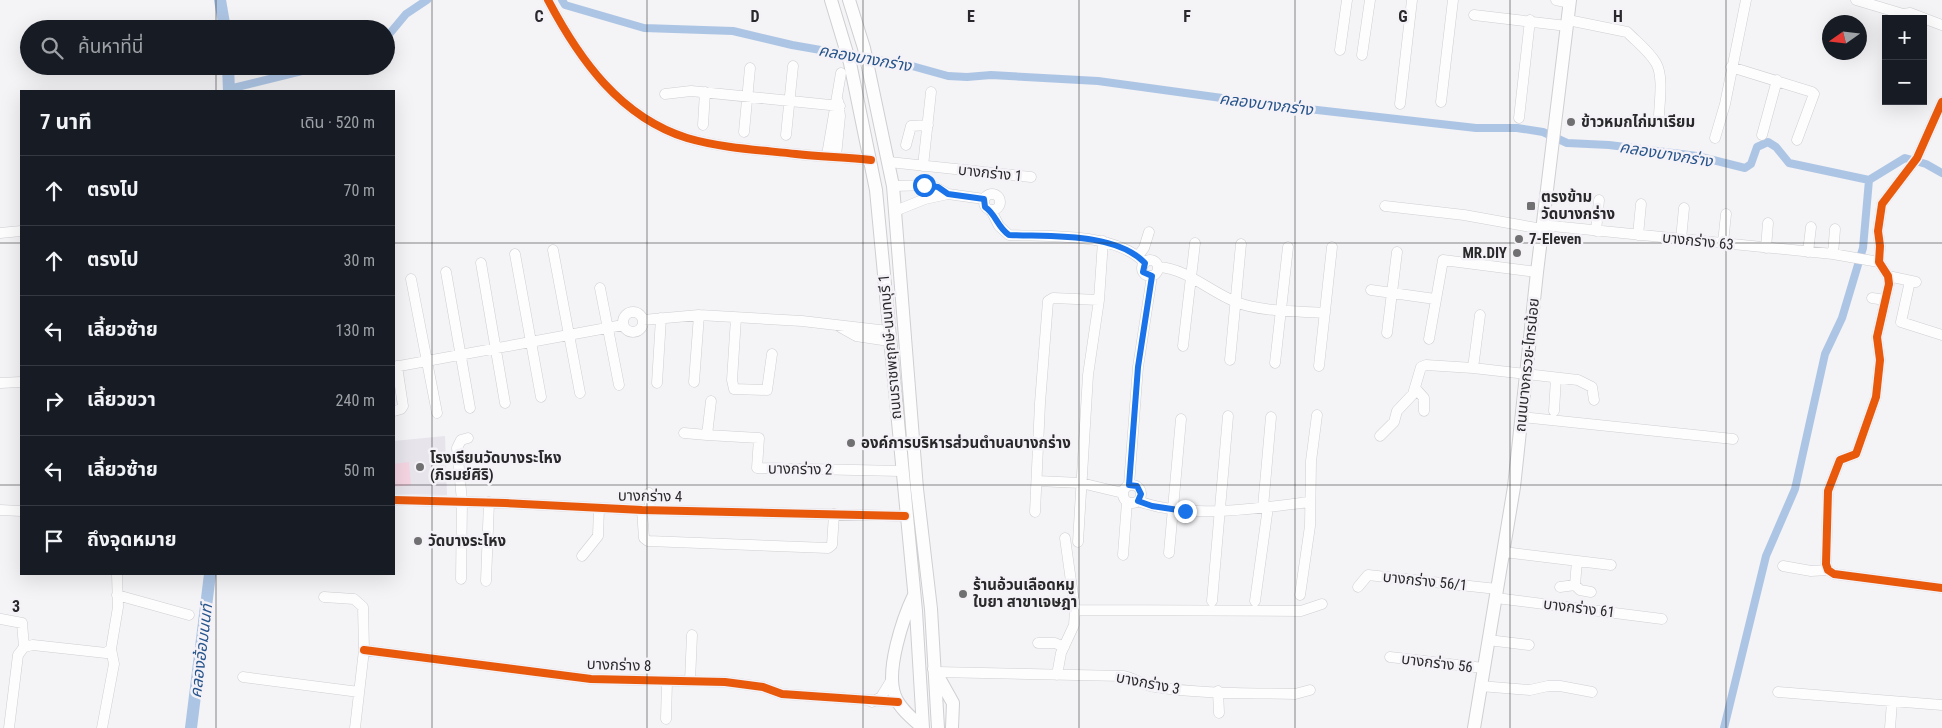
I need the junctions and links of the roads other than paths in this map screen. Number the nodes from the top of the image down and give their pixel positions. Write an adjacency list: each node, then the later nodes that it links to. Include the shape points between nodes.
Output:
1 (548, 0): 42 (street, via 605,86 648,121 687,138 716,144)
2 (832, 0): 43 (main road, ถนนราชพฤกษ์-นนทบุรี 1, via 850,63)
3 (849, 0): 44 (main road, ถนนราชพฤกษ์-นนทบุรี 1, via 864,48)
4 (1347, 0): 16 (street)
5 (1370, 0): 17 (street)
6 (1412, 0): 31 (street)
7 (1452, 0): 28 (street)
8 (1556, 0): 11 (street)
9 (1746, 0): 19 (street)
10 (1856, 0): 15 (street, via 1910,13)
11 (1570, 1): 14 (main road, ถนนบางกรวย-ไทรน้อย)
12 (1474, 15): 13 (street)
13 (1530, 20): 14 (street); 32 (street)
14 (1568, 23): 33 (street, via 1627,32 1634,37 1657,64); 58 (main road, ถนนบางกรวย-ไทรน้อย)
15 (1942, 25)
16 (1340, 50)
17 (1362, 55)
18 (793, 66): 27 (street)
19 (1731, 67): 22 (street); 39 (street)
20 (750, 68): 26 (street)
21 (840, 73): 30 (street)
22 (1777, 80): 38 (street); 40 (street, via 1814,94)
23 (705, 92): 25 (street); 26 (street); 35 (street)
24 (931, 92): 34 (street)
25 (665, 94)
26 (747, 97): 27 (street); 36 (street)
27 (789, 101): 30 (street); 37 (street)
28 (1441, 102)
29 (1942, 102): 80 (street, via 1916,158 1882,204 1878,231)
30 (837, 103): 42 (street)
31 (1400, 104)
32 (1519, 118)
33 (1659, 118)
34 (928, 125): 41 (street, via 911,126); 45 (street)
35 (703, 126)
36 (744, 132)
37 (786, 136)
38 (1762, 136)
39 (1715, 138)
40 (1798, 140)
41 (906, 145)
42 (832, 156): 43 (street)
43 (871, 160): 109 (main road, ถนนราชพฤกษ์-นนทบุรี 1)
44 (889, 162): 45 (street, บางกร่าง 1); 47 (main road, ถนนราชพฤกษ์-นนทบุรี 1)
45 (923, 166): 46 (street, บางกร่าง 1)
46 (1031, 178)
47 (893, 186): 48 (street); 55 (main road, ถนนราชพฤกษ์-นนทบุรี 1)
48 (911, 186): 49 (street, via 931,185); 51 (street)
49 (948, 194): 51 (street); 67 (street, via 984,199 985,207 992,210 999,226 1009,235)
50 (1599, 200): 62 (street)
51 (915, 202): 55 (street)
52 (1641, 204): 65 (street)
53 (1386, 206): 58 (street, บางกร่าง 63)
54 (1684, 208): 66 (street)
55 (895, 211): 209 (main road, ถนนราชพฤกษ์-นนทบุรี 1)
56 (1726, 214): 69 (street)
57 (1768, 222): 73 (street)
58 (1542, 227): 62 (street, บางกร่าง 63); 84 (main road, ถนนบางกรวย-ไทรน้อย)
59 (1811, 227): 76 (street)
60 (1835, 229): 78 (street)
61 (20, 231): 64 (street)
62 (1596, 231): 65 (street, บางกร่าง 63)
63 (1149, 232): 79 (street)
64 (0, 233)
65 (1638, 235): 66 (street, บางกร่าง 63)
66 (1681, 239): 69 (street, บางกร่าง 63)
67 (1103, 241): 79 (street); 94 (street)
68 (1195, 243): 87 (street)
69 (1723, 243): 73 (street, บางกร่าง 63)
70 (1241, 244): 96 (street)
71 (1288, 247): 97 (street)
72 (1332, 247): 98 (street)
73 (1766, 248): 76 (street, บางกร่าง 63)
74 (553, 250): 108 (street)
75 (1397, 252): 91 (street)
76 (1808, 252): 78 (street, บางกร่าง 63)
77 (515, 254): 111 (street)
78 (1833, 254): 80 (street, บางกร่าง 63)
79 (1142, 259): 82 (street); 85 (street, via 1143,272)
80 (1879, 262): 86 (street)
81 (480, 263): 113 (street)
82 (1158, 267): 85 (street); 87 (street)
83 (446, 272): 115 (street)
84 (1537, 272): 93 (street, via 1444,259); 122 (main road, ถนนบางกรวย-ไทรน้อย)
85 (1152, 276): 154 (street, via 1138,367)
86 (1888, 276): 95 (street); 107 (street, via 1913,281 1901,322)
87 (1190, 277): 96 (street); 112 (street)
88 (411, 279): 117 (street)
89 (600, 288): 105 (street)
90 (1371, 290): 91 (street)
91 (1393, 293): 93 (street); 106 (street)
92 (1872, 298): 95 (street)
93 (1435, 299): 110 (street)
94 (1099, 300): 151 (street, via 1053,298 1048,301); 152 (street, via 1088,375)
95 (1885, 300): 178 (street, via 1876,337 1880,360 1876,397 1856,454 1840,460 1829,484)
96 (1236, 302): 97 (street); 116 (street)
97 (1282, 309): 98 (street); 118 (street)
98 (1325, 313): 119 (street)
99 (699, 315): 101 (street); 102 (street); 125 (street)
100 (1480, 315): 121 (street)
101 (661, 318): 103 (street); 127 (street)
102 (736, 318): 109 (street, via 802,320 837,325 856,336); 114 (street, via 734,389 767,390)
103 (643, 320): 104 (street, via 642,327 636,332 628,331); 104 (street, via 640,314 630,312 623,318)
104 (623, 325): 105 (street)
105 (608, 328): 108 (street); 128 (street)
106 (1387, 333)
107 (1942, 335)
108 (569, 336): 111 (street); 130 (street)
109 (889, 336): 150 (main road, ถนนราชพฤกษ์-นนทบุรี 1)
110 (1429, 339)
111 (532, 343): 113 (street); 131 (street)
112 (1183, 346)
113 (496, 350): 115 (street); 134 (street)
114 (772, 354)
115 (461, 356): 117 (street); 135 (street)
116 (1230, 360)
117 (426, 362): 120 (street); 139 (street)
118 (1275, 363)
119 (1319, 366)
120 (395, 367): 136 (street, via 403,406)
121 (1473, 368): 122 (street); 129 (street, via 1423,366)
122 (1526, 375): 123 (street); 143 (main road, ถนนบางกรวย-ไทรน้อย)
123 (1556, 378): 132 (street, via 1589,384); 137 (street)
124 (20, 382): 126 (street)
125 (694, 382)
126 (0, 383)
127 (658, 383)
128 (619, 385)
129 (1416, 389): 138 (street, via 1424,398); 147 (street, via 1397,411 1394,422)
130 (580, 393)
131 (541, 397)
132 (1594, 400)
133 (710, 401): 146 (street)
134 (505, 402)
135 (470, 408)
136 (395, 411)
137 (1554, 411)
138 (1424, 412)
139 (436, 413)
140 (1317, 415): 158 (street)
141 (1228, 416): 163 (street)
142 (1271, 417): 159 (street)
143 (1522, 418): 149 (street); 171 (main road, ถนนบางกรวย-ไทรน้อย)
144 (1181, 419): 164 (street)
145 (684, 433): 146 (street)
146 (707, 435): 150 (street, บางกร่าง 2, via 759,438 757,468)
147 (1380, 436)
148 (468, 438): 156 (street, via 461,440 457,448)
149 (1733, 439)
150 (901, 471): 168 (main road, ถนนราชพฤกษ์-นนทบุรี 1)
151 (1037, 481): 152 (street); 166 (street)
152 (1080, 483): 154 (street); 170 (street)
153 (650, 493): 162 (street)
154 (1129, 495): 164 (street); 173 (street)
155 (395, 500): 156 (street, บางกร่าง 4)
156 (462, 502): 157 (street, บางกร่าง 4); 180 (street)
157 (489, 502): 160 (street, บางกร่าง 4); 181 (street)
158 (1310, 502): 159 (street); 190 (street, via 1310,526)
159 (1266, 507): 163 (street); 193 (street)
160 (599, 508): 162 (street, บางกร่าง 4); 174 (street, via 598,536)
161 (0, 510): 165 (street)
162 (646, 510): 167 (street, บางกร่าง 4); 167 (street, via 644,538 648,541 828,548 832,545)
163 (1219, 510): 164 (street); 192 (street)
164 (1175, 511): 172 (street)
165 (20, 512)
166 (1035, 512)
167 (834, 514): 168 (street, บางกร่าง 4)
168 (905, 516): 189 (main road, ถนนราชพฤกษ์-นนทบุรี 1)
169 (1065, 538): 195 (street)
170 (1078, 542)
171 (1504, 552): 175 (street); 187 (main road, ถนนบางกรวย-ไทรน้อย)
172 (1169, 554)
173 (1124, 555)
174 (582, 556)
175 (1577, 561): 176 (street); 182 (street)
176 (1610, 565)
177 (1783, 566): 178 (street, via 1811,571)
178 (1828, 570): 185 (street, via 1834,574)
179 (117, 575): 188 (street)
180 (461, 579)
181 (486, 582)
182 (1575, 585): 184 (street); 186 (street)
183 (1358, 587): 187 (street, บางกร่าง 56/1, via 1368,575)
184 (1560, 587)
185 (1942, 588)
186 (1591, 592)
187 (1496, 593): 198 (street, บางกร่าง 61); 200 (main road, ถนนบางกรวย-ไทรน้อย)
188 (117, 595): 196 (street); 205 (street)
189 (914, 595): 213 (main road, via 903,618); 232 (main road, ถนนราชพฤกษ์-นนทบุรี 1)
190 (1300, 595)
191 (324, 596): 206 (street, via 354,599 362,604)
192 (1212, 601)
193 (1255, 601)
194 (1322, 604): 195 (street, via 1296,611)
195 (1075, 610): 204 (street, via 1074,625)
196 (188, 615)
197 (1, 619): 203 (street, via 22,623)
198 (1662, 619)
199 (692, 634): 215 (street)
200 (1488, 640): 202 (street); 208 (main road, ถนนบางกรวย-ไทรน้อย)
201 (1038, 643): 204 (street, via 1055,643)
202 (1529, 645)
203 (24, 647): 205 (street, via 34,645 106,652); 229 (street, via 18,655)
204 (1064, 647): 211 (street)
205 (111, 649): 230 (street, via 114,664)
206 (364, 650): 214 (street, บางกร่าง 8, via 590,679); 220 (street)
207 (1390, 658): 208 (street, บางกร่าง 56)
208 (1483, 668): 217 (main road, ถนนบางกรวย-ไทรน้อย)
209 (935, 670): 210 (street, บางกร่าง 3); 216 (main road); 233 (main road, ถนนราชพฤกษ์-นนทบุรี 1)
210 (956, 673): 211 (street, บางกร่าง 3); 216 (street)
211 (1057, 675): 219 (street, บางกร่าง 3, via 1123,676 1156,688)
212 (243, 677): 220 (street)
213 (892, 679): 223 (street, via 881,696); 224 (main road)
214 (667, 681): 215 (street, บางกร่าง 8); 228 (street)
215 (690, 681): 223 (street, บางกร่าง 8, via 742,684 782,694)
216 (945, 686): 234 (main road, via 953,703)
217 (1480, 686): 221 (street, via 1530,690 1560,686); 235 (main road, ถนนบางกรวย-ไทรน้อย)
218 (1310, 690): 219 (street, บางกร่าง 3, via 1295,694)
219 (1218, 691): 227 (street)
220 (359, 692): 231 (street)
221 (1592, 692)
222 (1778, 692): 225 (street)
223 (872, 702): 224 (street, บางกร่าง 8)
224 (898, 702): 232 (main road)
225 (1892, 702): 226 (street); 236 (street)
226 (1942, 705)
227 (1219, 712)
228 (666, 719)
229 (9, 728)
230 (102, 728)
231 (355, 728)
232 (923, 728)
233 (938, 728)
234 (952, 728)
235 (1474, 728)
236 (1890, 728)

